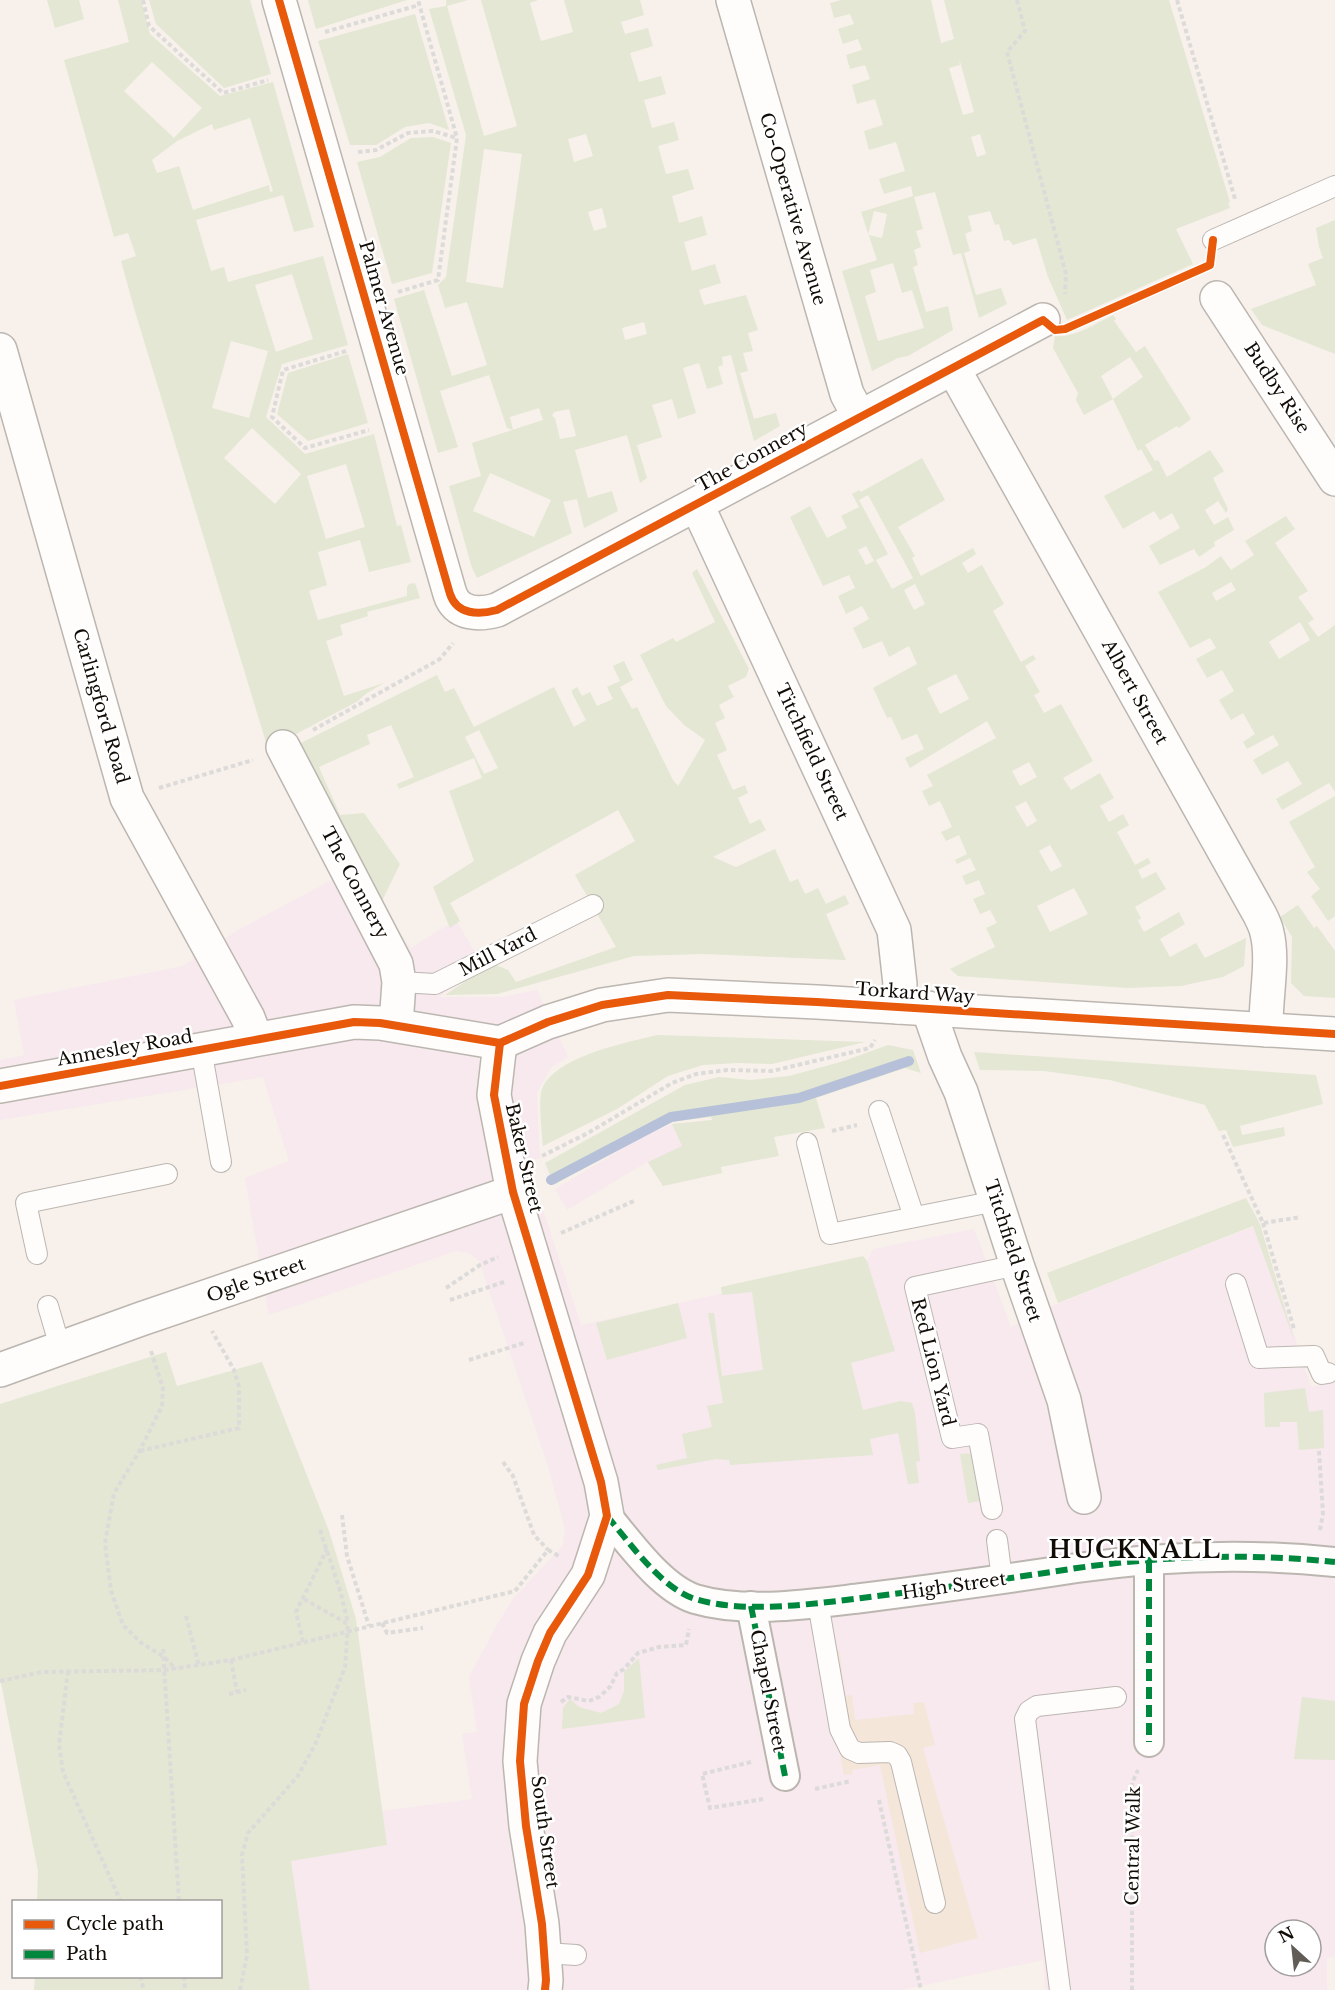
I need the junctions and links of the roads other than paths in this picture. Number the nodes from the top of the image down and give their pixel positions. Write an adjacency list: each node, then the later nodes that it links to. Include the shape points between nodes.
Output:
1 (279, 0): 12 (street, Palmer Avenue, via 453,602 461,610)
2 (733, 0): 9 (street, Co-Operative Avenue, via 847,394)
3 (1335, 186): 4 (lane)
4 (1213, 240)
5 (1217, 298): 10 (street, Budby Rise)
6 (1043, 320): 8 (street, The Connery)
7 (0, 350): 20 (street, Carlingford Road, via 127,798)
8 (953, 368): 9 (street, The Connery); 18 (street, Albert Street, via 1260,915 1269,951)
9 (859, 416): 11 (street, The Connery)
10 (1335, 479)
11 (697, 505): 12 (street, The Connery, via 497,610); 16 (street, Titchfield Street, via 894,930 900,984)
12 (473, 612)
13 (283, 747): 15 (street, The Connery, via 391,951)
14 (593, 905): 15 (lane, Mill Yard, via 435,984)
15 (399, 982): 17 (street, The Connery)
16 (912, 1007): 18 (street, Torkard Way); 21 (street, Torkard Way, via 668,995 602,1005); 29 (street, Titchfield Street, via 942,1048 961,1092)
17 (396, 1025): 20 (street, via 354,1022); 21 (street)
18 (1266, 1029): 19 (street, Torkard Way)
19 (1335, 1034)
20 (256, 1039): 22 (street, Annesley Road)
21 (500, 1042): 28 (street, Baker Street, via 494,1095)
22 (201, 1049): 23 (street, Annesley Road); 26 (lane)
23 (0, 1086)
24 (881, 1115): 30 (lane)
25 (807, 1143): 30 (lane, via 830,1234)
26 (221, 1162)
27 (166, 1174): 31 (lane, via 26,1203)
28 (513, 1192): 35 (street, Ogle Street); 40 (street, Baker Street, via 601,1482)
29 (996, 1201): 30 (lane); 32 (street, Titchfield Street)
30 (914, 1217)
31 (37, 1254)
32 (1017, 1265): 38 (street, Titchfield Street, via 1064,1400); 39 (lane, Red Lion Yard, via 915,1287 952,1438 978,1434)
33 (1236, 1284): 37 (lane, via 1259,1358 1314,1356 1322,1374)
34 (48, 1306): 35 (lane)
35 (60, 1347): 36 (street, Ogle Street)
36 (0, 1370)
37 (1328, 1373)
38 (1084, 1497)
39 (992, 1509)
40 (607, 1516): 46 (street, High Street, via 655,1571 680,1591 695,1599); 51 (street, South Street, via 588,1575 550,1633 525,1704 520,1761 526,1826 538,1894 561,1954)
41 (997, 1540): 44 (lane)
42 (1149, 1561): 43 (street, High Street, via 1223,1557); 44 (street, High Street); 48 (street)
43 (1324, 1561)
44 (1002, 1580): 45 (street, High Street)
45 (818, 1603): 46 (street, High Street); 50 (lane, via 840,1729 850,1749 859,1753 890,1752 901,1762)
46 (751, 1606): 49 (street, Chapel Street)
47 (1116, 1697): 52 (lane, via 1037,1706 1025,1719)
48 (1149, 1742)
49 (783, 1766)
50 (935, 1903)
51 (545, 1990)
52 (1060, 1990)

